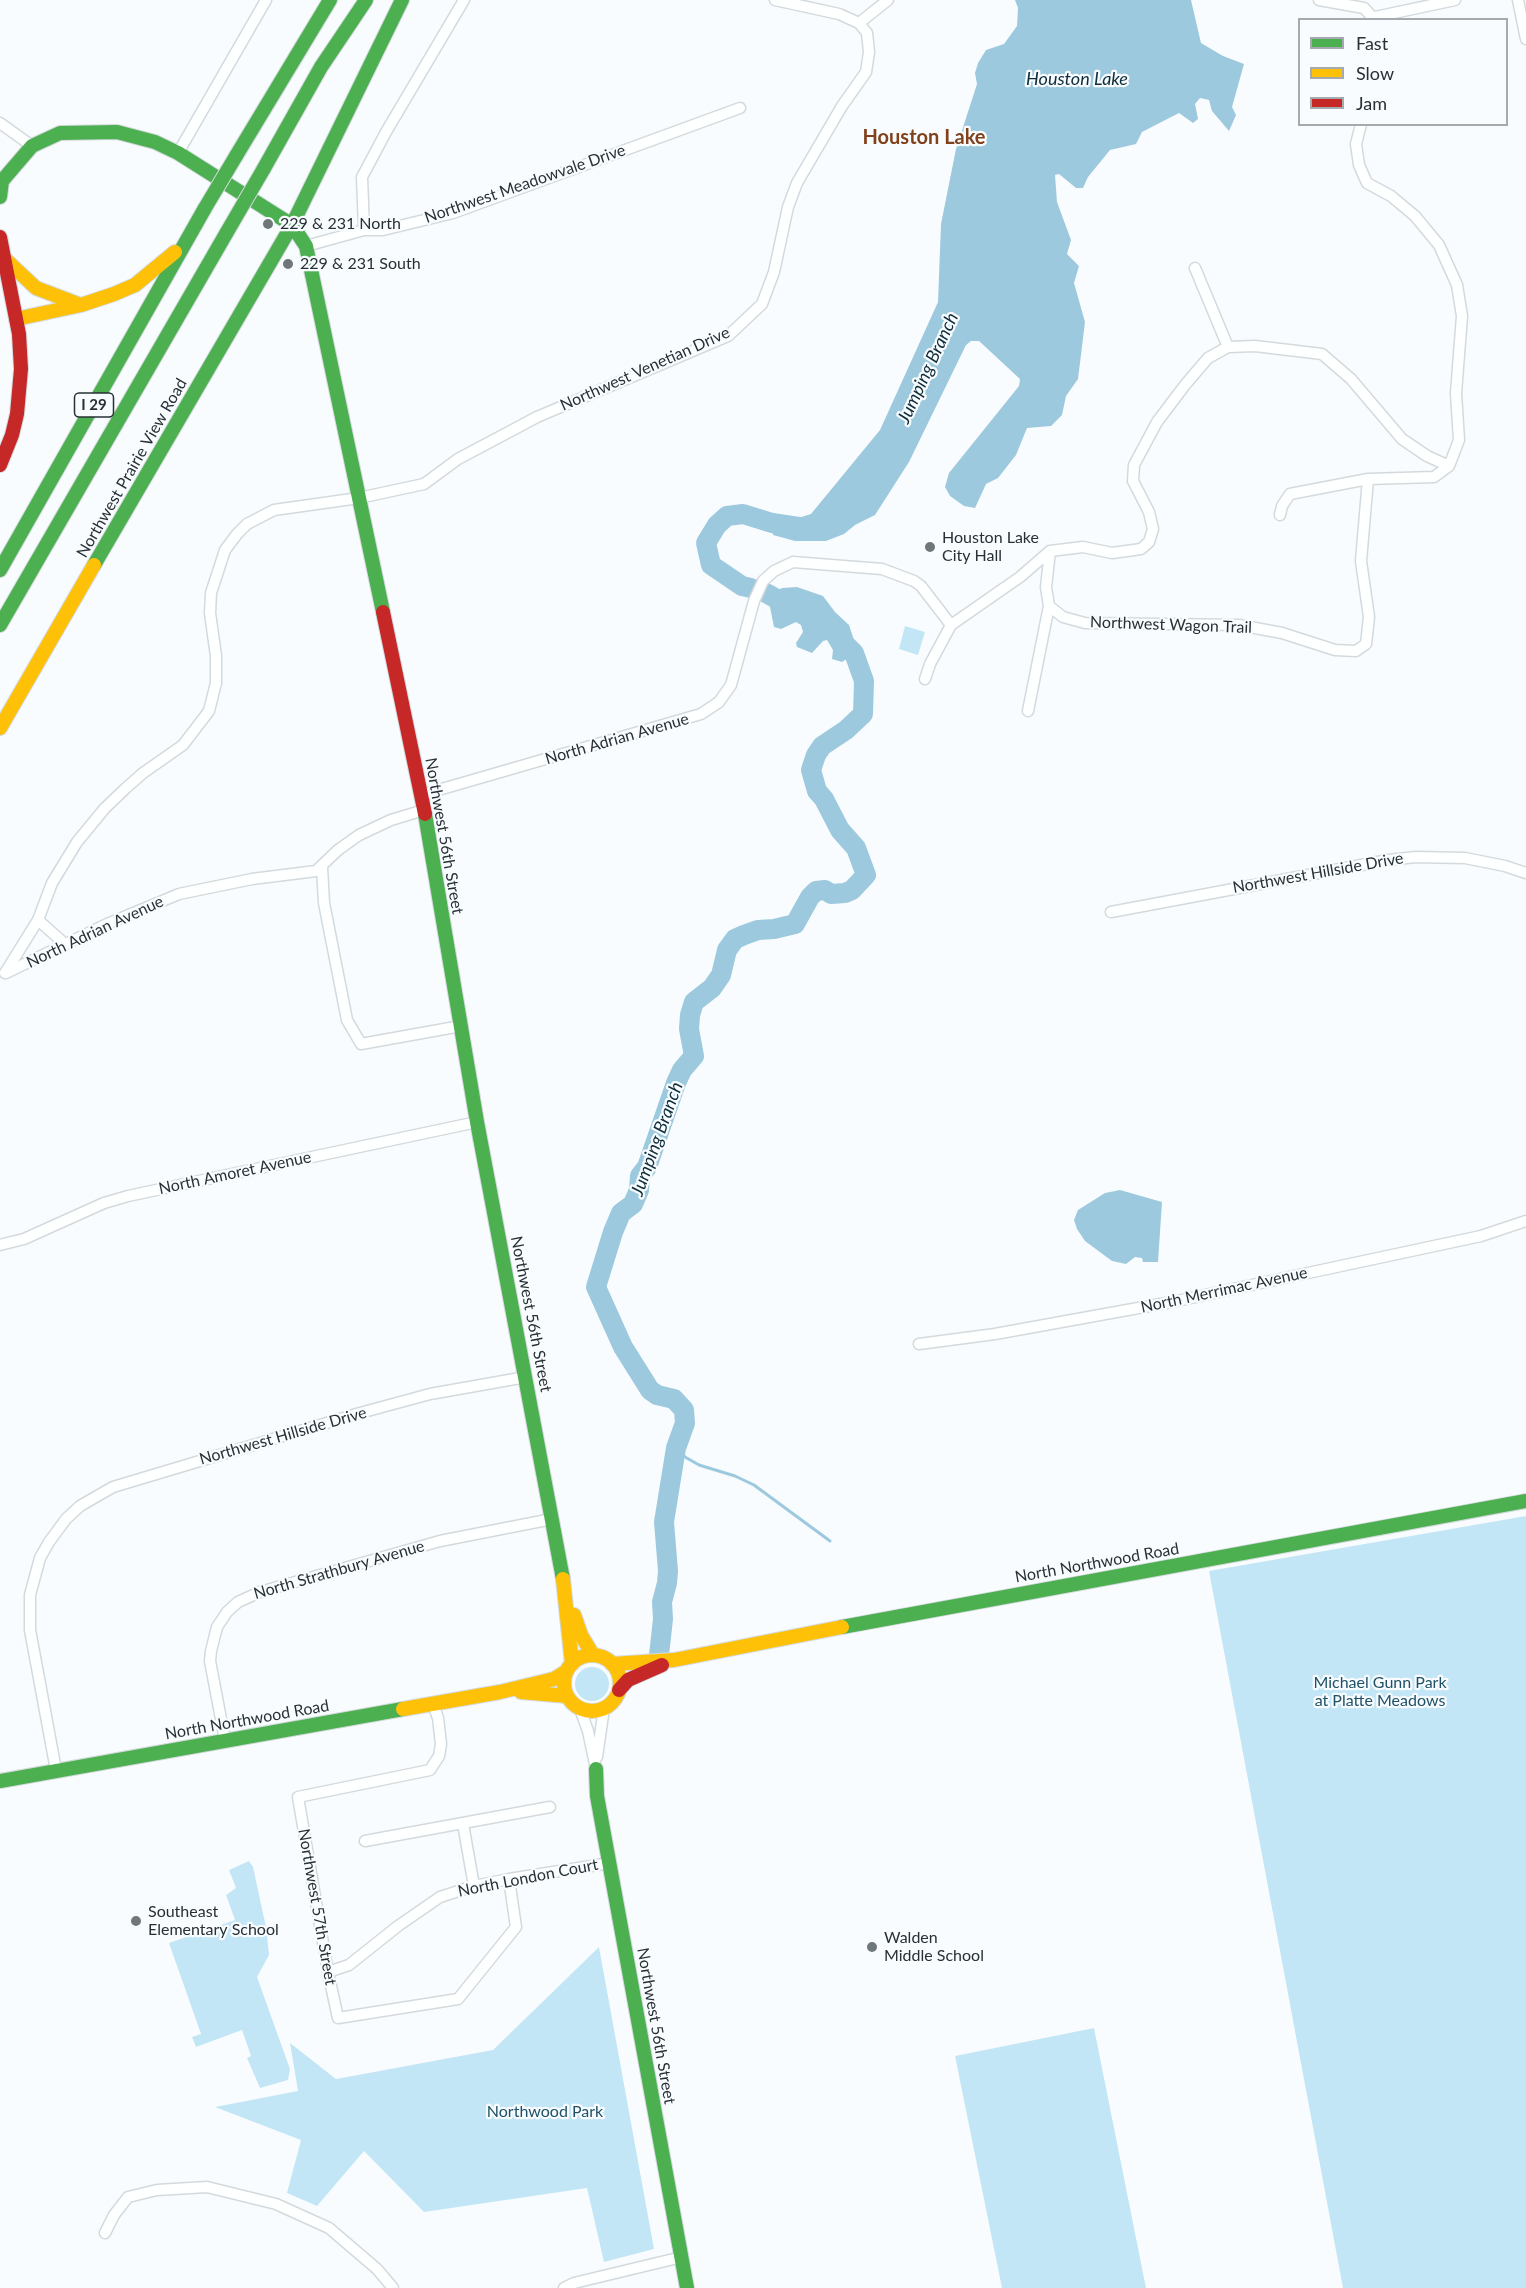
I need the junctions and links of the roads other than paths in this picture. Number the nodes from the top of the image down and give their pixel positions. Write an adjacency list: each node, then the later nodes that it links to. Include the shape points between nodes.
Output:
1 (266, 0): 18 (street)
2 (330, 0): 23 (main road, I 29, bridge)
3 (366, 0): 39 (main road, I 29, bridge, via 321,67)
4 (402, 0): 20 (main road, Northwest Prairie View Road)
5 (464, 0): 21 (street, via 362,177)
6 (775, 0): 12 (street, via 838,14)
7 (888, 0): 12 (street)
8 (1319, 0): 11 (street, via 1364,8)
9 (1455, 0): 11 (street)
10 (1518, 0): 13 (street)
11 (1375, 18)
12 (859, 23): 33 (street, Northwest Venetian Drive, via 867,33 866,72 797,183 762,304 728,336 537,417 458,459 424,484)
13 (1526, 39)
14 (740, 108): 21 (street, Northwest Meadowvale Drive, via 453,213 383,230)
15 (0, 123): 17 (street)
16 (1360, 126): 31 (street, via 1356,144 1367,183 1415,216 1438,245 1457,285 1462,316 1456,393 1459,440)
17 (32, 146): 18 (main road, Northwest 56th Street, via 60,133 117,132); 19 (main road, via 2,181)
18 (178, 153): 20 (main road, Northwest 56th Street)
19 (0, 197)
20 (292, 225): 24 (main road, Northwest 56th Street); 42 (main road, Northwest Prairie View Road)
21 (363, 230): 24 (street, Northwest Meadowvale Drive)
22 (0, 237): 25 (main road)
23 (189, 240): 27 (main road, via 135,285); 36 (main road, I 29)
24 (306, 246): 33 (main road, Northwest 56th Street)
25 (2, 259): 27 (main road, via 36,288); 28 (main road)
26 (1195, 268): 29 (street)
27 (81, 305): 28 (main road)
28 (16, 319): 30 (main road, via 21,392 12,435)
29 (1228, 347): 31 (street, via 1323,354 1351,379 1402,439); 35 (street, via 1208,357 1157,422 1134,465 1133,481 1154,529 1149,542 1141,549 1112,554 1083,547)
30 (0, 465)
31 (1449, 466): 32 (street, via 1434,477)
32 (1368, 479): 34 (street, via 1290,494); 37 (street, Northwest Wagon Trail, via 1361,561 1369,617 1366,644 1356,651 1335,650 1282,633 1239,625 1085,623 1063,617)
33 (359, 498): 43 (main road, Northwest 56th Street); 48 (street, Northwest Venetian Drive, via 274,510 237,534 221,560 209,602 216,656 216,683 209,711 183,746 143,773 92,823 60,869)
34 (1280, 515)
35 (1050, 551): 37 (street, via 1046,587); 38 (street)
36 (0, 570)
37 (1049, 606): 41 (street)
38 (951, 625): 40 (street); 43 (street, North Adrian Avenue, via 914,581 882,569 793,562 763,581 731,685 719,702 701,714)
39 (0, 626)
40 (925, 679)
41 (1028, 711)
42 (0, 728)
43 (421, 795): 44 (main road, Northwest 56th Street)
44 (424, 810): 45 (street, North Adrian Avenue, via 359,835); 51 (main road, Northwest 56th Street)
45 (322, 867): 49 (street, North Adrian Avenue, via 309,873 252,879 179,894); 51 (street, via 324,903 347,1020 361,1044)
46 (1526, 873): 47 (street, Northwest Hillside Drive, via 1465,858 1416,857)
47 (1111, 912)
48 (38, 920): 49 (street); 50 (street, Northwest Venetian Drive)
49 (65, 944): 50 (street, North Adrian Avenue)
50 (2, 975)
51 (460, 1026): 52 (main road, Northwest 56th Street)
52 (477, 1122): 54 (street, North Amoret Avenue, via 128,1196); 56 (main road, Northwest 56th Street)
53 (1526, 1221): 55 (street, North Merrimac Avenue, via 1480,1236 1177,1301)
54 (0, 1245)
55 (918, 1344)
56 (526, 1377): 58 (main road, Northwest 56th Street); 72 (street, Northwest Hillside Drive, via 430,1394 113,1487 80,1506 56,1532 40,1558 29,1614)
57 (1526, 1501): 61 (main road, North Northwood Road)
58 (552, 1519): 59 (main road, Northwest 56th Street); 70 (street, North Strathbury Avenue, via 440,1541 260,1592 238,1602 217,1628 210,1661)
59 (566, 1592): 60 (main road, Northwest 56th Street, via 581,1635); 63 (main road, Northwest 56th Street)
60 (594, 1655): 62 (main road); 63 (main road)
61 (674, 1660): 62 (main road, North Northwood Road); 64 (main road, North Northwood Road, via 628,1680)
62 (612, 1664): 64 (main road)
63 (569, 1667): 65 (main road, North Northwood Road, via 554,1679); 66 (main road, via 564,1679)
64 (619, 1690): 68 (main road)
65 (500, 1692): 66 (main road, North Northwood Road); 67 (main road, North Northwood Road)
66 (567, 1696): 69 (main road)
67 (433, 1704): 70 (main road, North Northwood Road); 80 (street, Northwest 57th Street, via 441,1744 430,1770 298,1797)
68 (604, 1708): 69 (main road); 71 (street, Northwest 56th Street)
69 (580, 1709): 71 (street, Northwest 56th Street)
70 (225, 1740): 72 (main road, North Northwood Road)
71 (596, 1769): 77 (main road, Northwest 56th Street)
72 (56, 1770): 73 (main road, North Northwood Road)
73 (0, 1781)
74 (550, 1807): 75 (street)
75 (463, 1824): 76 (street); 79 (street)
76 (365, 1841)
77 (610, 1863): 78 (street, North London Court); 82 (main road, Northwest 56th Street)
78 (508, 1879): 79 (street, North London Court); 80 (street, Northwest 57th Street, via 516,1927 458,1999 338,2018)
79 (474, 1886): 80 (street, North London Court, via 440,1897 349,1965)
80 (328, 1972)
81 (105, 2233): 83 (street, via 128,2197 157,2190 207,2187 276,2204 329,2228 377,2268)
82 (682, 2257): 84 (street); 85 (main road, Northwest 56th Street)
83 (393, 2288)
84 (564, 2288)
85 (687, 2288)

